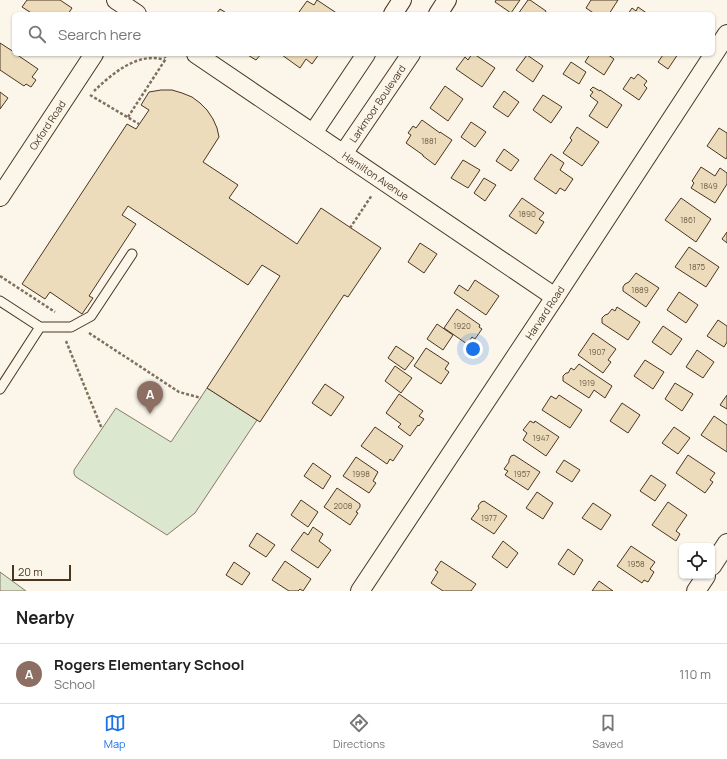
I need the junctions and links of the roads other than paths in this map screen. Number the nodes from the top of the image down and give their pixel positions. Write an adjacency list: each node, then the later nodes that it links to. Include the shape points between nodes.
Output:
1 (402, 0): 3 (street)
2 (447, 0): 4 (street)
3 (394, 12)
4 (439, 12)
5 (727, 34): 6 (street, Harvard Road)
6 (715, 52)
7 (93, 56): 14 (street, Oxford Road)
8 (199, 56): 12 (street, Hamilton Avenue)
9 (365, 56): 12 (street)
10 (410, 56): 13 (street, Larkmoor Boulevard)
11 (713, 56): 16 (street, Harvard Road)
12 (313, 133): 13 (street, Hamilton Avenue)
13 (344, 154): 16 (street, Hamilton Avenue)
14 (0, 197)
15 (132, 254): 18 (lane, via 91,316 71,327)
16 (555, 297): 23 (street, Harvard Road)
17 (0, 301): 18 (lane)
18 (40, 328): 19 (lane)
19 (0, 389)
20 (727, 543): 21 (street)
21 (715, 561)
22 (704, 579): 24 (street)
23 (360, 591)
24 (696, 591)

